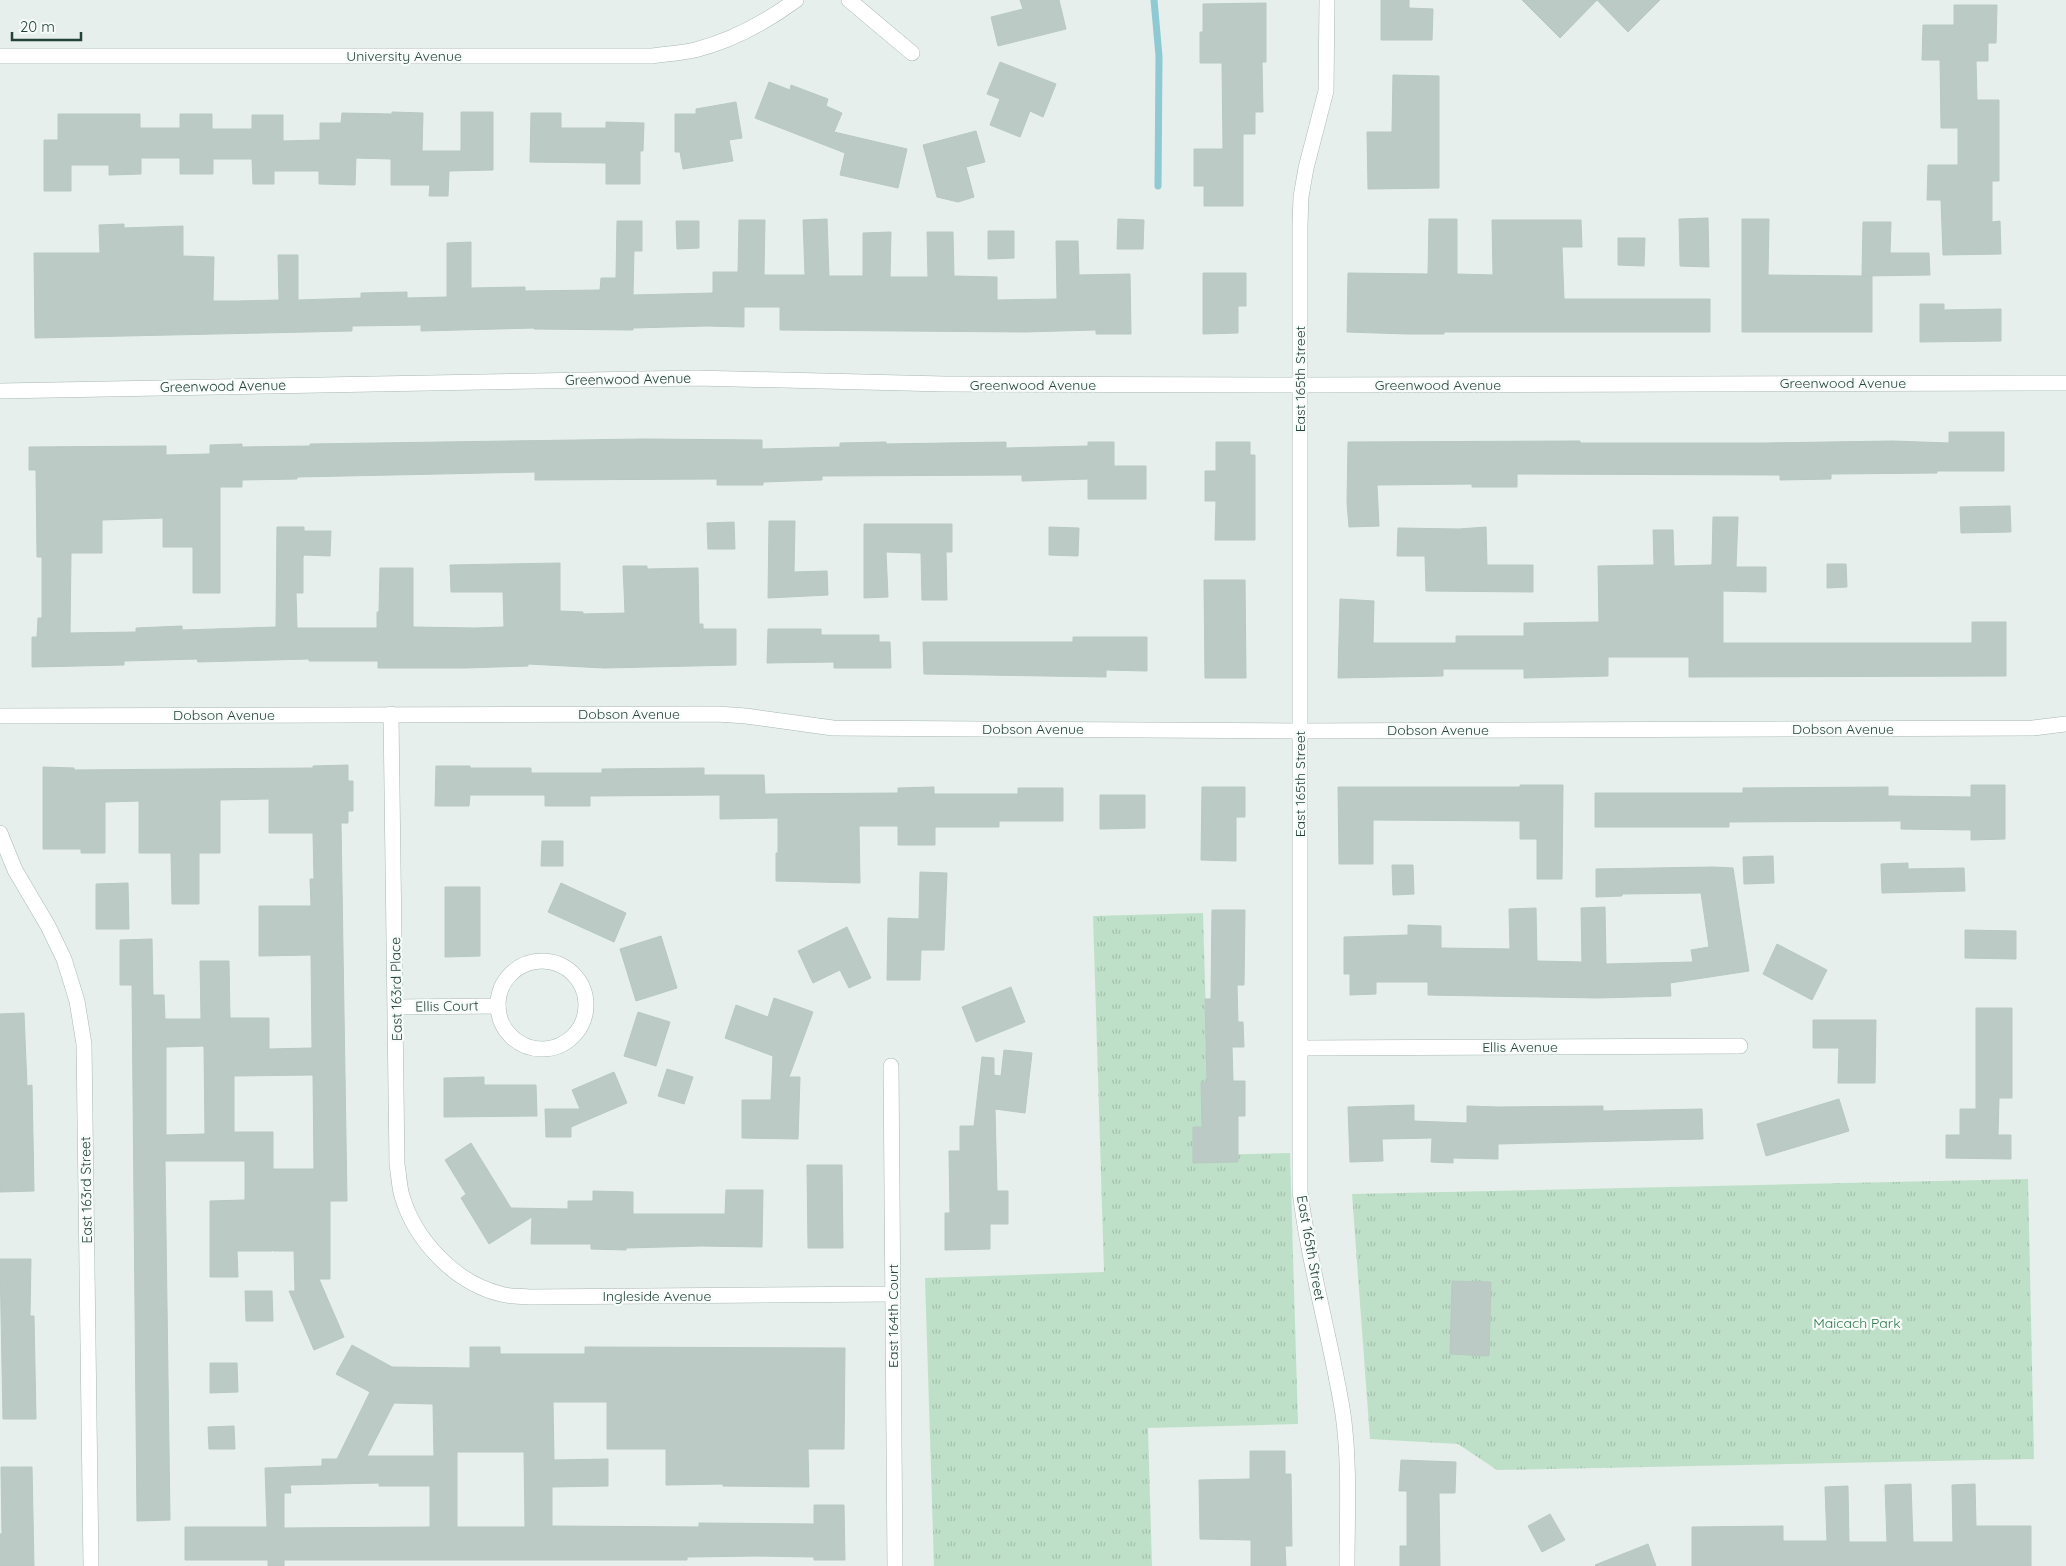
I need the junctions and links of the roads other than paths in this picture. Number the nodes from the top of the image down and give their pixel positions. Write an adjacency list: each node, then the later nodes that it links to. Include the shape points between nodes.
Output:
1 (796, 0): 5 (street, University Avenue, via 729,39 694,50 652,56)
2 (849, 0): 4 (street)
3 (1327, 0): 7 (street, East 165th Street, via 1326,91 1301,197)
4 (912, 53)
5 (0, 56)
6 (2066, 382): 7 (street, Greenwood Avenue)
7 (1300, 385): 8 (street, Greenwood Avenue, via 872,384 696,378); 12 (street, East 165th Street)
8 (0, 390)
9 (391, 714): 10 (street, Dobson Avenue); 12 (street, Dobson Avenue, via 717,714 833,728); 15 (street, East 163rd Place)
10 (0, 716)
11 (2066, 724): 12 (street, Dobson Avenue, via 2033,728)
12 (1300, 731): 17 (street, East 165th Street)
13 (0, 833): 21 (street, East 163rd Street, via 15,870 64,959 77,1001 84,1044)
14 (498, 1006): 14 (street, Ellis Court, via 500,1020 516,1042 544,1050 570,1041 585,1018 587,1003 584,988 576,975 549,961 534,961 519,967 508,977 500,990); 15 (street, Ellis Court)
15 (396, 1007): 19 (street, East 163rd Place, via 397,1165 401,1194 411,1220)
16 (1740, 1046): 17 (street, Ellis Avenue)
17 (1301, 1048): 23 (street, East 165th Street, via 1300,1190 1343,1415)
18 (891, 1066): 20 (street, East 164th Court)
19 (436, 1252): 20 (street, Ingleside Avenue, via 454,1271 476,1284 501,1294 531,1297)
20 (893, 1294): 22 (street, East 164th Court)
21 (90, 1566)
22 (895, 1566)
23 (1347, 1566)

